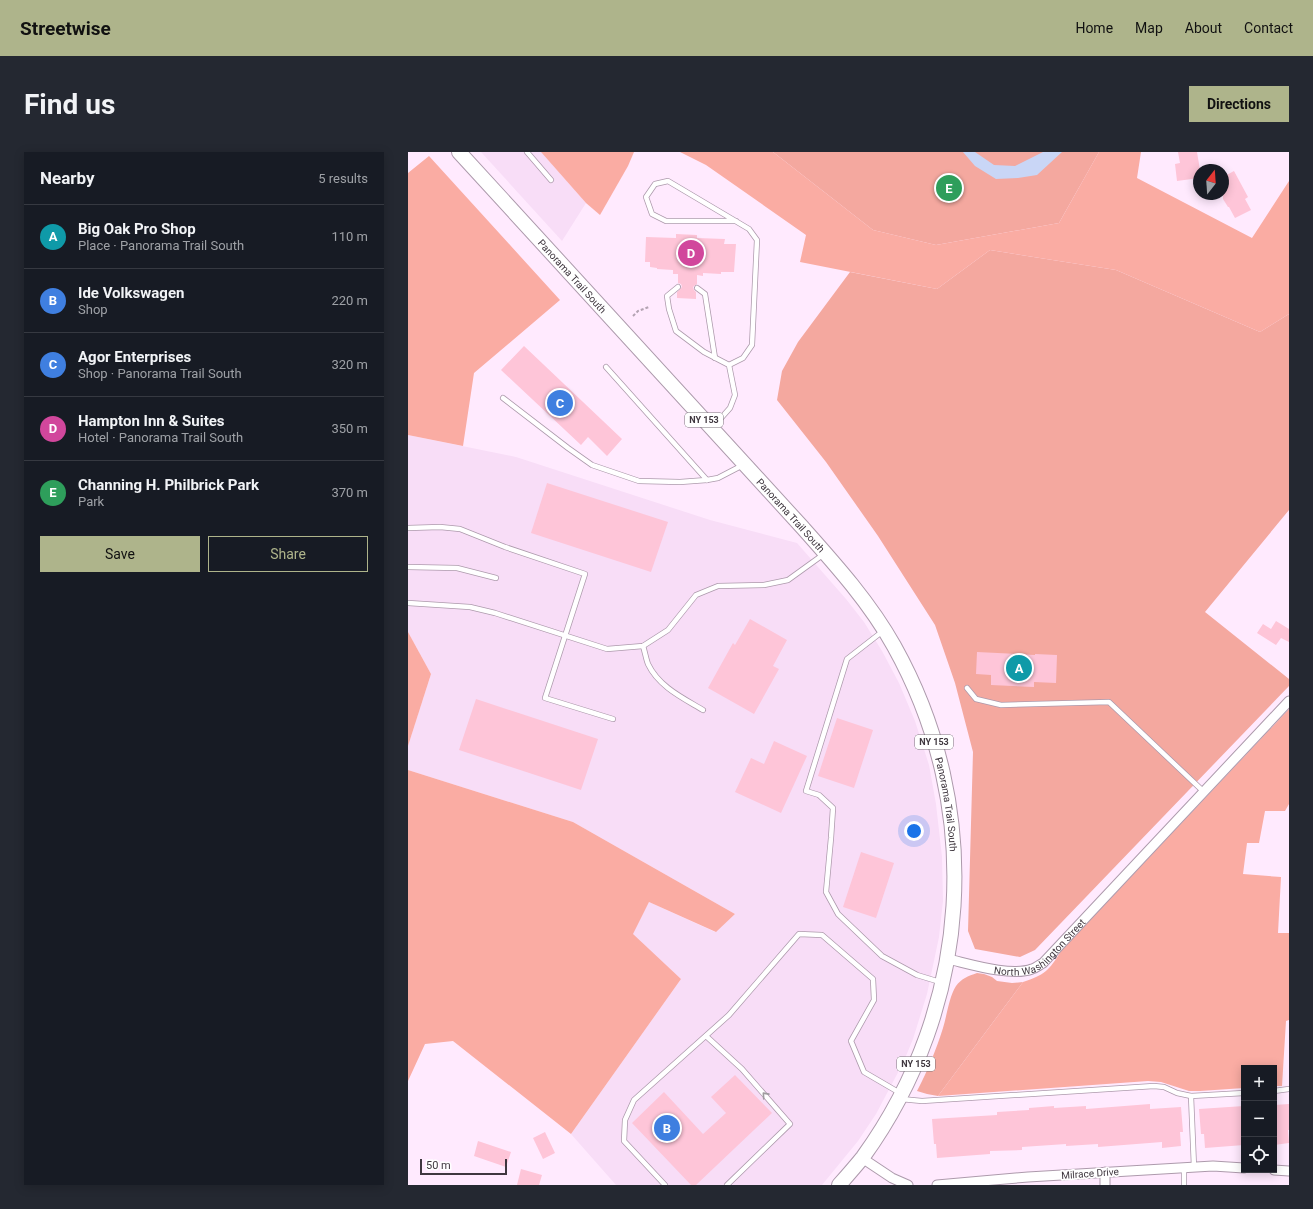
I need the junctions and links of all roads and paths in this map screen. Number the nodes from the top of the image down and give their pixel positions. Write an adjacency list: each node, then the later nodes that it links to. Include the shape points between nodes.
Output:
1 (459, 152): 13 (main road, Panorama Trail South / NY 153)
2 (527, 152): 3 (lane)
3 (551, 180)
4 (736, 221): 4 (lane, via 668,181 655,184 646,197 652,214 666,221); 10 (lane, via 749,229 758,240 752,345 743,358)
5 (678, 287): 9 (lane, via 667,296 676,331)
6 (697, 288): 9 (lane, via 705,294)
7 (649, 307): 8 (path, via 638,311)
8 (634, 316)
9 (715, 358): 10 (lane)
10 (729, 365): 13 (lane, via 735,394 730,408)
11 (606, 367): 15 (lane)
12 (503, 398): 15 (lane, via 592,465 639,481)
13 (712, 428): 14 (main road, Panorama Trail South / NY 153)
14 (745, 464): 15 (lane, via 718,478); 17 (main road, Panorama Trail South / NY 153)
15 (706, 480)
16 (408, 528): 22 (lane, via 460,529 585,574)
17 (826, 553): 21 (main road, Panorama Trail South / NY 153); 23 (lane, via 788,580 764,585 718,586 696,595 668,630)
18 (408, 567): 19 (lane, via 457,568)
19 (496, 578)
20 (408, 604): 22 (lane, via 477,609)
21 (885, 630): 29 (main road, Panorama Trail South / NY 153, via 913,683 928,722 940,760 948,799 955,870); 30 (lane, via 847,658 806,791 818,795 833,808 826,892 838,914 882,956 917,975)
22 (564, 636): 23 (lane, via 607,649); 27 (lane, via 545,698)
23 (643, 646): 26 (lane, via 648,664 659,681)
24 (967, 688): 28 (lane, via 976,699 1001,705 1109,702)
25 (1289, 701): 28 (street, North Washington Street)
26 (703, 710)
27 (613, 719)
28 (1204, 792): 29 (street, North Washington Street, via 1043,963 1032,969 1015,972)
29 (948, 959): 30 (main road, NY 153)
30 (942, 982): 35 (main road, NY 153, via 927,1037)
31 (706, 1036): 35 (lane, via 729,1015 799,934 822,936 873,979 874,1000 851,1041 864,1072); 45 (lane, via 634,1100 625,1120 624,1141); 46 (lane, one-way to 31, via 790,1124 734,1062)
32 (1277, 1090): 33 (lane)
33 (1289, 1090)
34 (1241, 1093): 36 (lane)
35 (900, 1096): 36 (lane, via 922,1101 1154,1086); 37 (main road, NY 153)
36 (1191, 1096): 38 (lane)
37 (862, 1158): 47 (main road, NY 153); 48 (street, via 892,1178)
38 (1194, 1167): 39 (street, Milrace Drive); 40 (street, Milrace Drive)
39 (1184, 1168): 43 (street, Milrace Drive); 51 (lane)
40 (1241, 1168)
41 (1277, 1170): 42 (street)
42 (1289, 1170)
43 (1105, 1172): 44 (street, Milrace Drive); 50 (street)
44 (1028, 1181): 49 (street, Milrace Drive)
45 (665, 1185)
46 (728, 1185)
47 (839, 1185)
48 (908, 1185)
49 (937, 1185)
50 (1105, 1185)
51 (1184, 1185)

